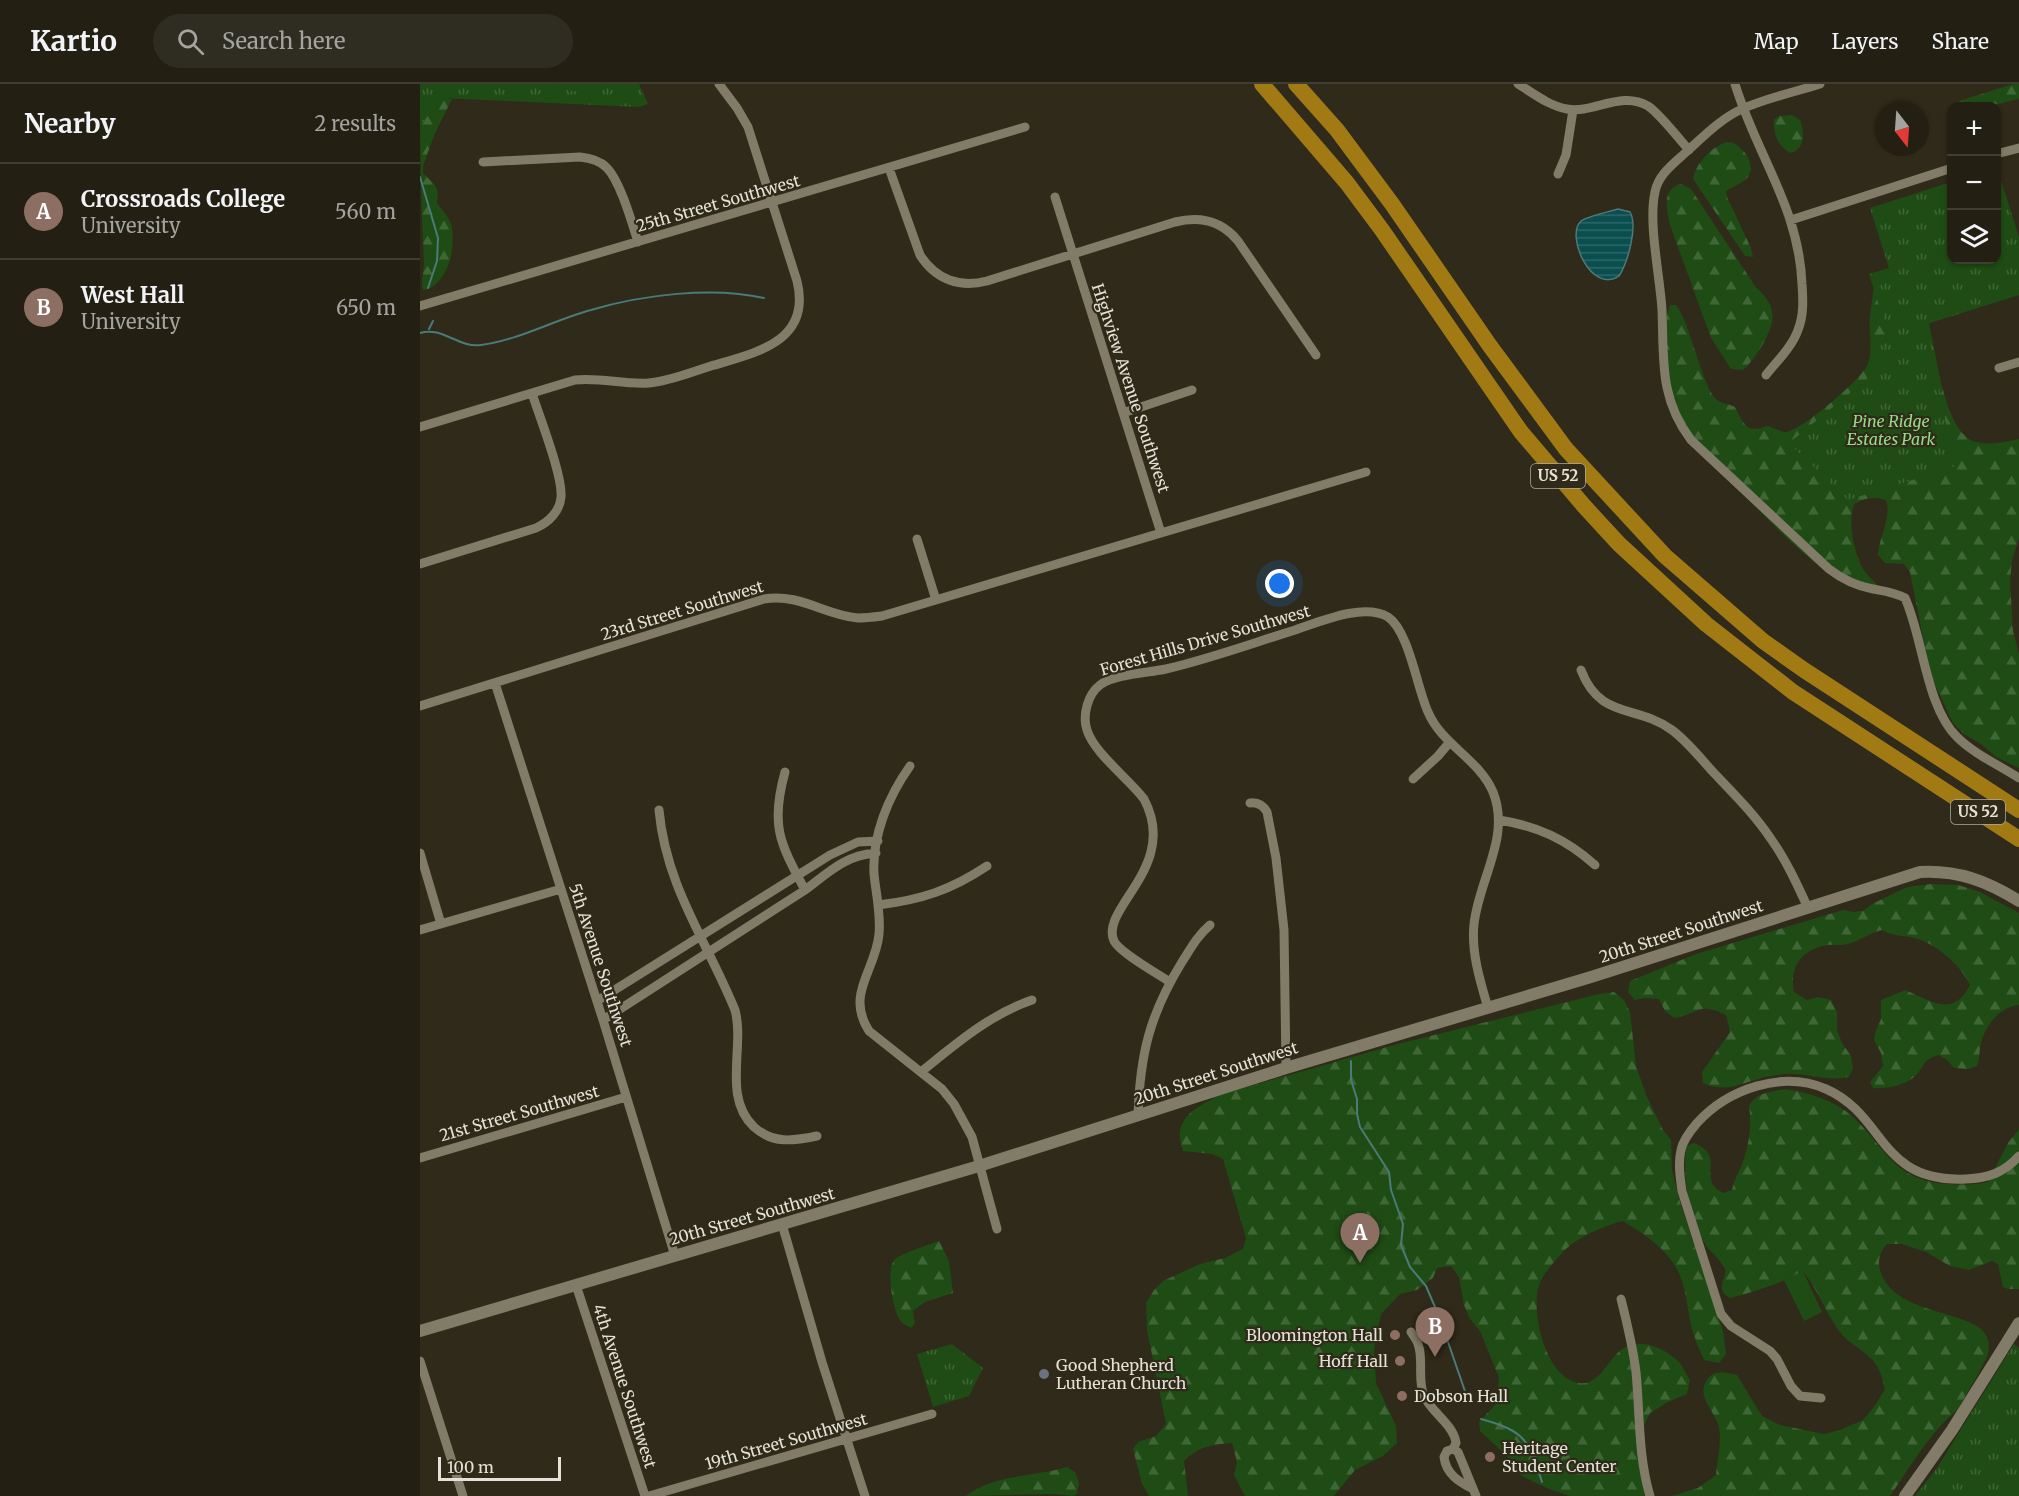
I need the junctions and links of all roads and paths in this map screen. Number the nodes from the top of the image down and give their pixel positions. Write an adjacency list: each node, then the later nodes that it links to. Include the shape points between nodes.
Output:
1 (719, 84): 18 (street, via 748,127)
2 (1262, 84): 48 (highway, US 52, via 1368,211 1521,432 1619,544 1706,624 1793,692)
3 (1296, 84): 46 (highway, US 52, via 1337,130 1566,449 1665,556 1804,670)
4 (1518, 84): 8 (street, via 1546,102)
5 (1735, 84): 7 (street)
6 (1820, 84): 7 (street)
7 (1742, 109): 11 (street, via 1725,118); 19 (street, via 1779,185)
8 (1573, 110): 11 (street, via 1619,101 1640,103 1650,107); 16 (street, via 1566,155)
9 (1025, 127): 14 (street, 25th Street Southwest)
10 (2019, 148): 12 (street)
11 (1689, 150): 42 (street, via 1662,176 1653,207 1664,376 1677,421 1690,440 1829,569 1859,586 1905,598 1947,724 1958,738)
12 (2001, 153)
13 (483, 162): 20 (street, via 580,157 602,163 615,180)
14 (889, 168): 18 (street, 25th Street Southwest); 21 (street, via 920,255 945,279 965,284 981,282)
15 (1947, 170): 19 (street)
16 (1558, 174)
17 (1055, 197): 21 (street, Highview Avenue Southwest)
18 (772, 204): 20 (street, 25th Street Southwest); 28 (street, via 800,295 793,324 779,340 763,350 662,381 581,379)
19 (1791, 220): 26 (street, via 1802,266 1801,321 1794,338)
20 (638, 242): 22 (street, 25th Street Southwest)
21 (1072, 253): 23 (street, via 1186,219 1215,222 1238,241); 29 (street, Highview Avenue Southwest)
22 (420, 306)
23 (1316, 355)
24 (2019, 362): 25 (street)
25 (1999, 368)
26 (1766, 375)
27 (1192, 390): 29 (street)
28 (532, 393): 30 (street); 34 (street, via 561,486 555,513 536,528)
29 (1124, 413): 32 (street, Highview Avenue Southwest)
30 (420, 427)
31 (1366, 472): 32 (street, 23rd Street Southwest)
32 (1161, 533): 35 (street, 23rd Street Southwest)
33 (917, 539): 35 (street)
34 (420, 564)
35 (936, 600): 37 (street, 23rd Street Southwest, via 882,616 858,618 794,599 764,599)
36 (1581, 670): 59 (street, via 1590,690 1601,701 1658,723 1684,741 1770,836)
37 (495, 683): 38 (street, 23rd Street Southwest); 55 (street, 5th Avenue Southwest)
38 (420, 706)
39 (1449, 743): 43 (street); 47 (street, Forest Hills Drive Southwest, via 1479,769 1489,784); 65 (street, Forest Hills Drive Southwest, via 1428,712 1399,628 1387,617 1372,612 1352,613 1099,686 1086,711 1087,730 1144,800 1153,833 1148,862 1115,919 1114,942)
40 (910, 766): 49 (street, via 891,797)
41 (785, 772): 54 (street, via 777,806 778,829)
42 (2019, 778)
43 (1413, 779)
44 (1250, 803): 70 (street, via 1257,803 1267,812 1277,869 1285,942)
45 (659, 810): 63 (street, via 671,870)
46 (2019, 810)
47 (1499, 820): 52 (street, via 1551,834); 68 (street, Forest Hills Drive Southwest, via 1496,846 1474,925 1477,967)
48 (2019, 839)
49 (878, 840): 51 (street); 54 (street, via 845,847)
50 (420, 853): 60 (street)
51 (876, 853): 56 (street, via 848,859); 58 (street)
52 (1595, 865)
53 (987, 866): 58 (street, via 933,895)
54 (798, 877): 56 (street); 63 (street)
55 (561, 889): 60 (street); 67 (street, 5th Avenue Southwest)
56 (805, 890): 64 (street)
57 (2019, 901): 59 (street, 20th Street Southwest, via 1981,880 1941,871 1920,872)
58 (878, 906): 71 (street, via 879,935 862,988 861,1015 874,1035)
59 (1809, 908): 68 (street, 20th Street Southwest)
60 (441, 924): 62 (street)
61 (1210, 925): 65 (street, via 1193,944)
62 (420, 930)
63 (700, 937): 64 (street); 67 (street)
64 (708, 951): 69 (street); 74 (street, via 736,1016 737,1093 746,1117 760,1131 778,1140)
65 (1170, 982): 73 (street, via 1149,1032)
66 (1032, 1000): 71 (street, via 982,1024)
67 (597, 1001): 69 (street, 5th Avenue Southwest)
68 (1488, 1008): 70 (street, 20th Street Southwest)
69 (603, 1020): 72 (street, 5th Avenue Southwest)
70 (1286, 1068): 73 (street, 20th Street Southwest)
71 (922, 1071): 77 (street, via 959,1111 970,1132)
72 (626, 1097): 76 (street, 21st Street Southwest); 80 (street, 5th Avenue Southwest)
73 (1138, 1115): 77 (street, 20th Street Southwest)
74 (816, 1136)
75 (2019, 1156): 87 (street, via 2002,1171 1982,1178 1925,1174 1900,1162 1844,1099 1807,1083 1786,1081 1743,1090 1706,1114 1690,1130 1681,1148 1679,1170 1721,1314 1731,1326 1770,1351 1800,1395)
76 (420, 1158)
77 (979, 1166): 78 (street, 20th Street Southwest); 79 (street)
78 (782, 1224): 80 (street, 20th Street Southwest); 89 (street)
79 (997, 1230)
80 (675, 1256): 81 (street, 20th Street Southwest)
81 (576, 1285): 84 (street, 20th Street Southwest); 93 (street, 4th Avenue Southwest)
82 (1621, 1299): 95 (street, via 1636,1371 1642,1462)
83 (2019, 1323): 96 (street)
84 (420, 1331)
85 (1411, 1332): 90 (street, via 1419,1344 1425,1396 1452,1432 1456,1443)
86 (420, 1361): 92 (street)
87 (1821, 1398)
88 (932, 1414): 89 (street, 19th Street Southwest)
89 (847, 1439): 93 (street, 19th Street Southwest); 94 (street)
90 (1453, 1449): 91 (street, via 1458,1452); 91 (street, via 1444,1457 1444,1464 1457,1481)
91 (1475, 1493)
92 (463, 1496)
93 (647, 1496)
94 (865, 1496)
95 (1650, 1496)
96 (1905, 1496)

